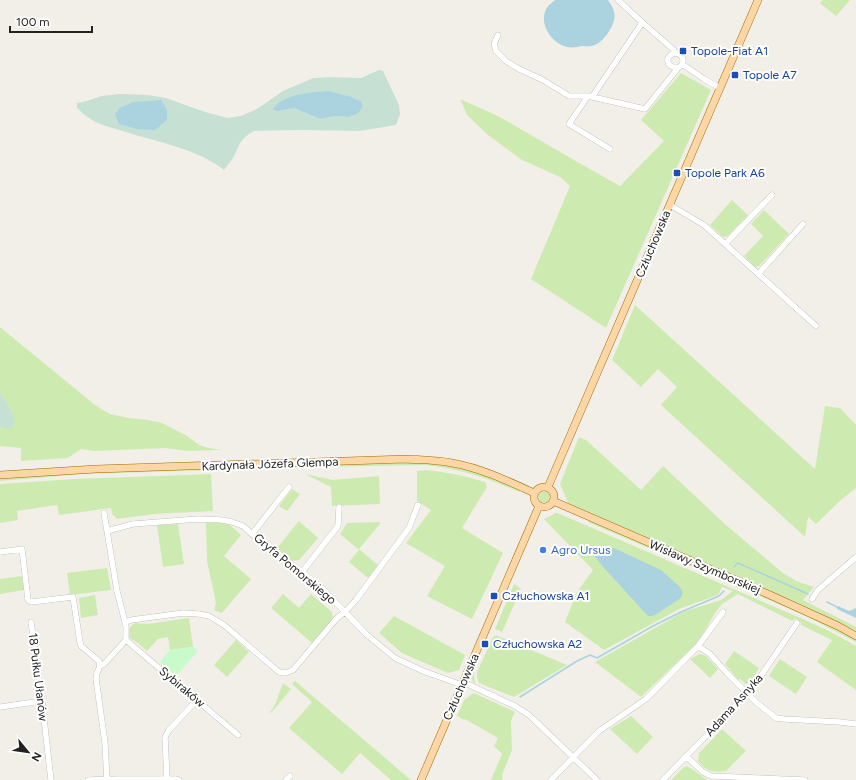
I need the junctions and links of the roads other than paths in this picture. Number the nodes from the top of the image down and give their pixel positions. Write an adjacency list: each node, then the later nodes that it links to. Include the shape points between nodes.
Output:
1 (618, 0): 3 (street)
2 (758, 0): 7 (main road, Człuchowska)
3 (642, 22): 5 (street); 8 (street)
4 (498, 35): 8 (street, via 494,44 496,52 506,61 569,96)
5 (675, 52): 6 (street, via 683,58); 6 (street, via 671,54 668,62 673,67)
6 (680, 66): 7 (street); 8 (street, via 645,108)
7 (720, 88): 11 (main road, Człuchowska)
8 (590, 96): 9 (street, via 569,124)
9 (610, 149)
10 (772, 195): 13 (street)
11 (670, 205): 13 (street, via 704,225); 17 (main road, Człuchowska)
12 (804, 224): 14 (street)
13 (725, 244): 14 (street)
14 (758, 274): 15 (street)
15 (816, 326)
16 (0, 475): 19 (main road, Kardynała Józefa Glempa, via 96,469 406,459 467,466)
17 (548, 487): 19 (main road, via 540,487); 20 (main road, via 553,492)
18 (289, 488): 26 (street)
19 (534, 493): 23 (main road, via 534,500)
20 (553, 501): 23 (main road, via 548,506); 36 (main road, Wisławy Szymborskiej, via 770,595)
21 (418, 505): 31 (street, via 410,528)
22 (339, 506): 29 (street, via 338,526)
23 (539, 506): 40 (main road, Człuchowska)
24 (104, 514): 25 (street)
25 (107, 530): 26 (street, Gryfa Pomorskiego, via 133,524 198,519 232,522 243,526); 34 (street, via 117,591)
26 (252, 534): 29 (street, Gryfa Pomorskiego, via 272,553)
27 (0, 552): 39 (street, via 22,549 28,600 32,602 73,597 80,642 83,648 99,661)
28 (856, 557): 30 (street, via 818,590)
29 (302, 572): 31 (street, Gryfa Pomorskiego)
30 (812, 599)
31 (345, 612): 34 (street, via 292,670 285,673 279,672 224,625 209,616 184,613); 40 (street, Gryfa Pomorskiego, via 395,658)
32 (723, 612): 38 (street)
33 (31, 622): 43 (street, 18 Pułku Ułanów)
34 (126, 622): 37 (street)
35 (796, 623): 41 (street, Adama Asnyka)
36 (856, 636)
37 (126, 640): 39 (street); 42 (street, Sybiraków)
38 (698, 646): 41 (street, via 710,654); 48 (street, via 646,699 600,731)
39 (100, 666): 52 (street, via 96,679 105,743)
40 (463, 684): 48 (street, Gryfa Pomorskiego, via 515,706 529,715); 54 (main road, Człuchowska)
41 (747, 694): 45 (street, via 776,718); 47 (street, Adama Asnyka)
42 (197, 700): 46 (street, Sybiraków); 49 (street, via 165,737)
43 (42, 701): 44 (street); 50 (street, 18 Pułku Ułanów)
44 (0, 707)
45 (856, 724)
46 (238, 735)
47 (686, 756): 57 (street, Adama Asnyka); 58 (street, via 711,776)
48 (573, 757): 55 (street); 56 (street, Gryfa Pomorskiego)
49 (167, 779): 52 (street); 53 (street)
50 (51, 780)
51 (88, 780): 52 (street)
52 (107, 780)
53 (179, 780)
54 (421, 780)
55 (550, 780)
56 (598, 780)
57 (664, 780)
58 (805, 780)

